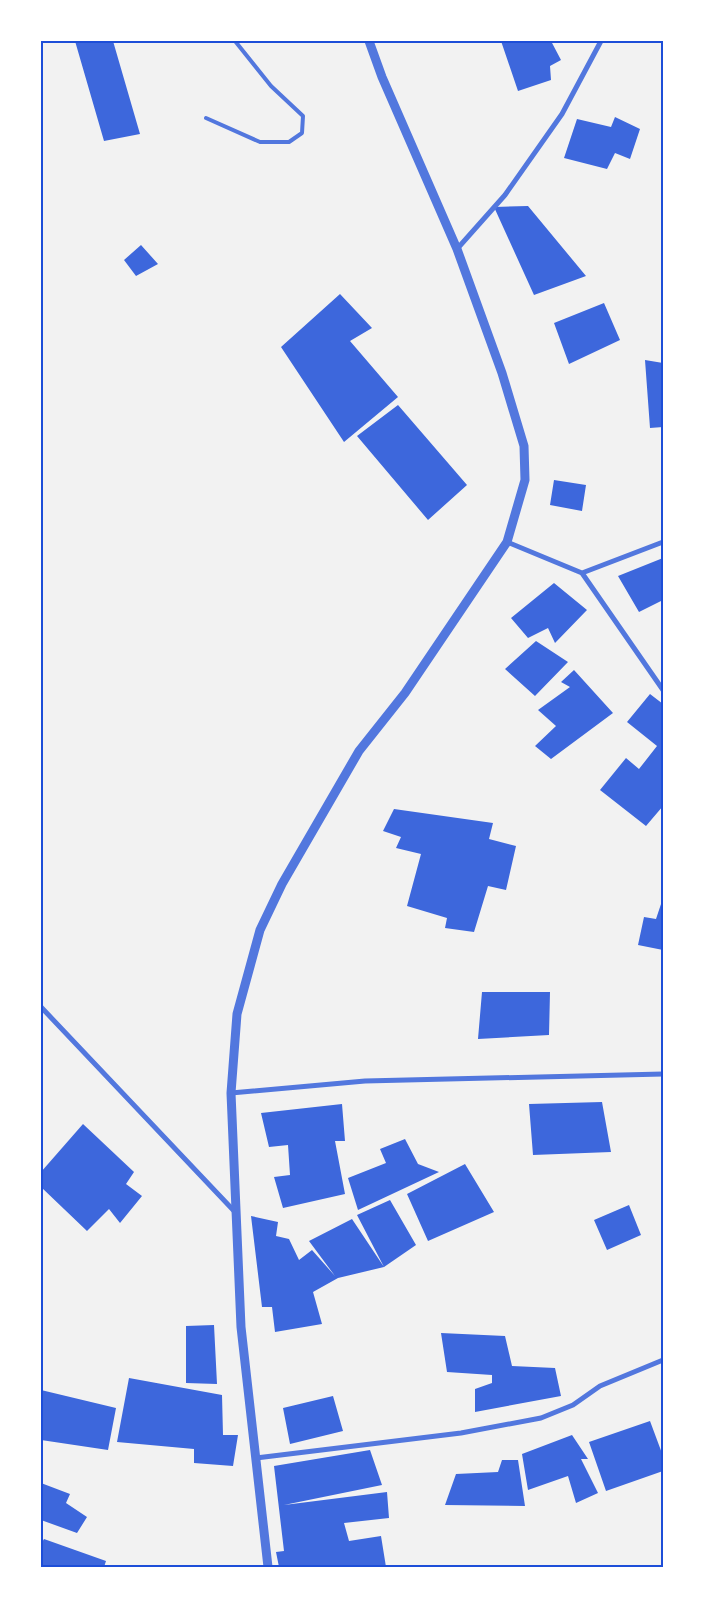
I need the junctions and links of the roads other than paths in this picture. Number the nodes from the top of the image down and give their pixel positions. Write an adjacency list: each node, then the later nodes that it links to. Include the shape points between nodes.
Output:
1 (235, 41): 4 (lane, via 271,86 303,116 302,133 289,142 260,142)
2 (369, 41): 5 (street)
3 (601, 41): 5 (street, via 562,114 505,195)
4 (206, 118)
5 (457, 249): 6 (street, via 502,373 524,446 525,480)
6 (507, 542): 8 (street); 12 (street, via 405,693 359,750 282,884 260,930 237,1014)
7 (663, 542): 8 (street)
8 (582, 573): 9 (street)
9 (663, 690)
10 (41, 1007): 13 (street)
11 (663, 1074): 12 (street, via 365,1081)
12 (231, 1093): 13 (street)
13 (236, 1213): 15 (street, via 241,1327)
14 (663, 1360): 15 (street, via 600,1386 573,1405 541,1418 461,1433)
15 (256, 1458): 16 (street)
16 (268, 1567)

